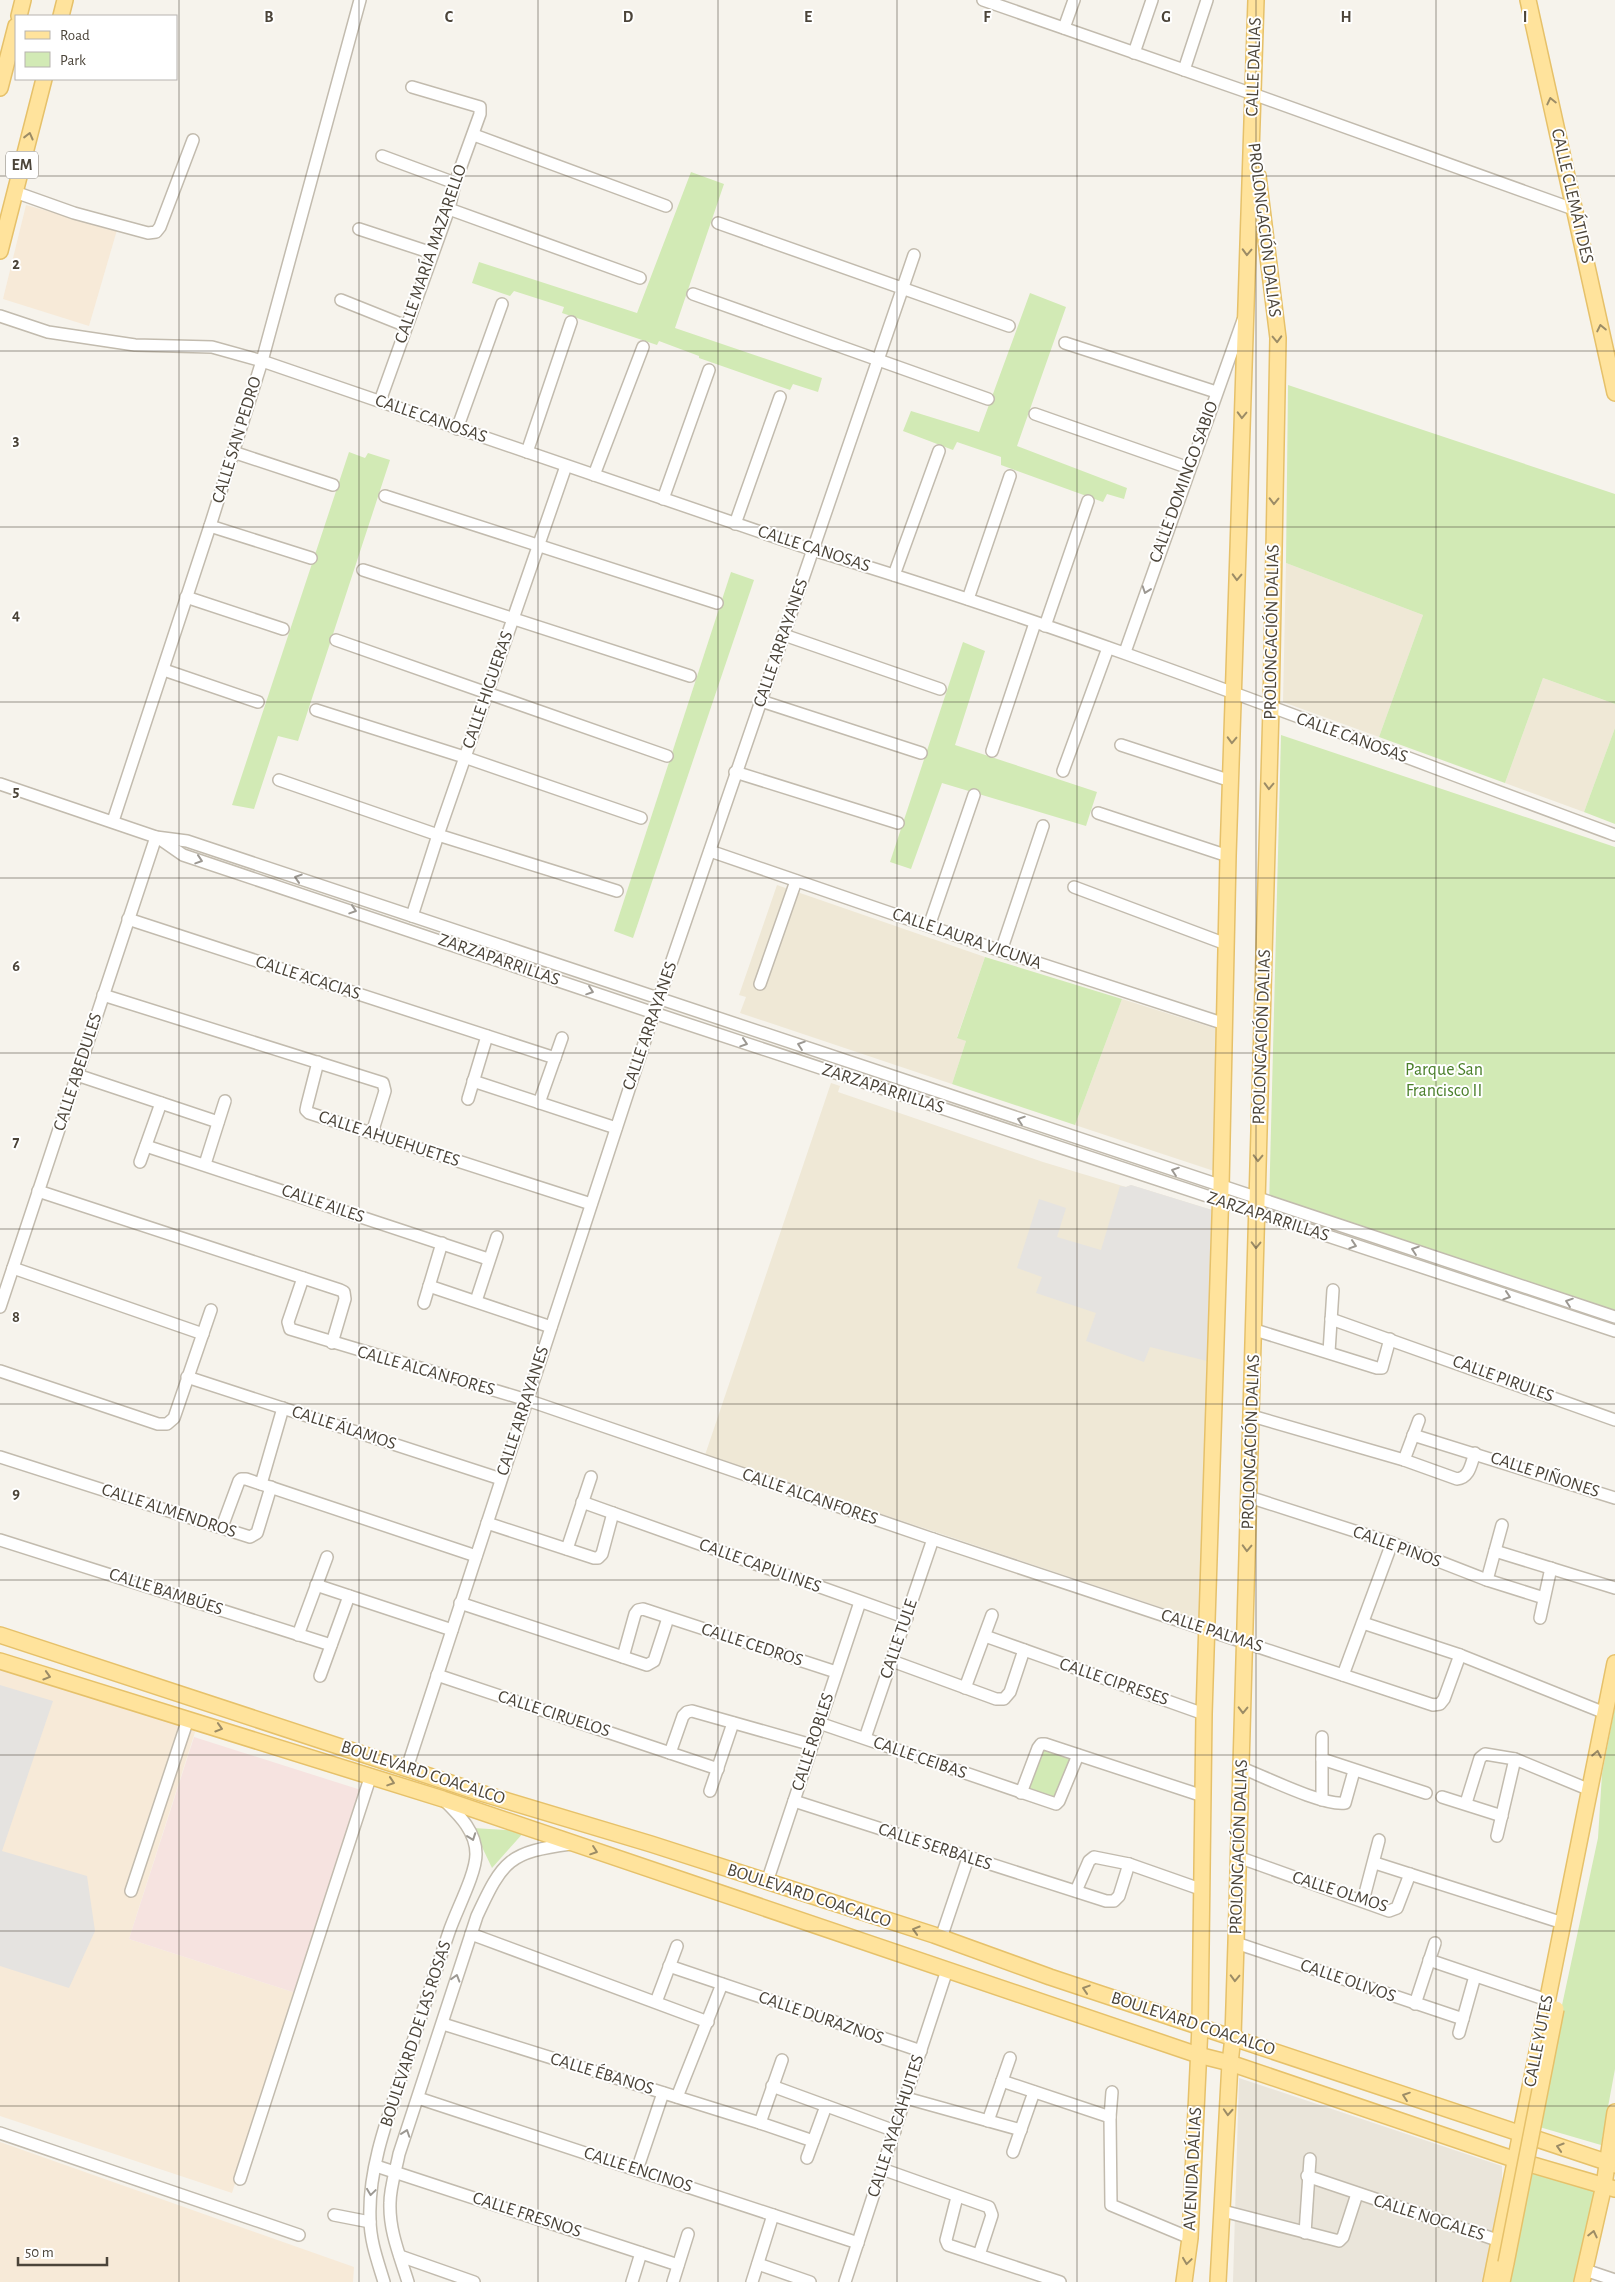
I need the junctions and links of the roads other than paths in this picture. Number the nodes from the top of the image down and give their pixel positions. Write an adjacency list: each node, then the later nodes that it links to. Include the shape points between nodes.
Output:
1 (65, 0): 10 (main road)
2 (360, 0): 46 (street, CALLE SAN PEDRO)
3 (983, 0): 9 (street)
4 (1074, 0): 11 (street)
5 (1152, 0): 13 (street)
6 (1207, 0): 14 (street)
7 (1256, 0): 18 (main road, CALLE DALIAS)
8 (1528, 0): 27 (main road, CALLE CLEMÁTIDES, one-way to 8)
9 (1004, 3): 11 (street)
10 (61, 15)
11 (1064, 28): 13 (street)
12 (15, 30): 17 (main road)
13 (1134, 53): 14 (street)
14 (1184, 70): 18 (street)
15 (44, 80): 24 (main road, EM, one-way to 15)
16 (412, 87): 20 (street, CALLE MARÍA MAZARELLO, via 480,106)
17 (0, 88)
18 (1253, 94): 19 (main road, CALLE DALIAS); 27 (street)
19 (1252, 134): 38 (main road, PROLONGACIÓN DALIAS, one-way to 38); 90 (main road, PROLONGACIÓN DALIAS, one-way to 90, via 1278,338)
20 (474, 135): 23 (street, CALLE MARÍA MAZARELLO); 25 (street)
21 (192, 140): 24 (street, via 156,232 148,233)
22 (382, 156): 23 (street)
23 (455, 182): 26 (street, CALLE MARÍA MAZARELLO)
24 (15, 192): 30 (main road, EM)
25 (666, 206)
26 (449, 209): 31 (street, CALLE MARÍA MAZARELLO); 33 (street)
27 (1576, 210): 49 (main road, CALLE CLEMÁTIDES, one-way to 27)
28 (718, 222): 34 (street)
29 (360, 229): 31 (street)
30 (0, 251)
31 (432, 253): 41 (street, CALLE MARÍA MAZARELLO)
32 (914, 256): 34 (street, CALLE ARRAYANES)
33 (640, 278)
34 (904, 288): 42 (street); 45 (street, CALLE ARRAYANES)
35 (693, 294): 45 (street)
36 (341, 300): 41 (street)
37 (502, 304): 54 (street)
38 (1245, 313): 48 (street, CALLE DOMINGO SABIO); 87 (main road, PROLONGACIÓN DALIAS, one-way to 87)
39 (0, 316): 46 (street, CALLE CANOSAS, via 48,332 135,345 212,347)
40 (571, 322): 57 (street)
41 (406, 326): 52 (street, CALLE MARÍA MAZARELLO)
42 (1009, 326)
43 (1065, 343): 48 (street)
44 (643, 347): 60 (street)
45 (878, 361): 51 (street); 69 (street, CALLE ARRAYANES)
46 (262, 362): 52 (street, CALLE CANOSAS); 56 (street, CALLE SAN PEDRO)
47 (710, 370): 64 (street)
48 (1216, 392): 59 (street, CALLE DOMINGO SABIO)
49 (1615, 393)
50 (780, 397): 66 (street)
51 (988, 399)
52 (380, 401): 54 (street, CALLE CANOSAS)
53 (1035, 414): 59 (street)
54 (458, 429): 57 (street, CALLE CANOSAS)
55 (939, 451): 72 (street)
56 (234, 452): 62 (street); 67 (street, CALLE SAN PEDRO)
57 (527, 452): 58 (street, CALLE CANOSAS)
58 (566, 466): 60 (street, CALLE CANOSAS); 68 (street, CALLE HIGUERAS)
59 (1189, 468): 82 (street, CALLE DOMINGO SABIO, one-way to 82)
60 (594, 475): 64 (street, CALLE CANOSAS)
61 (1010, 476): 74 (street)
62 (333, 486)
63 (385, 496): 68 (street)
64 (663, 499): 66 (street, CALLE CANOSAS)
65 (1088, 501): 77 (street)
66 (735, 524): 69 (street, CALLE CANOSAS)
67 (210, 526): 70 (street); 73 (street, CALLE SAN PEDRO)
68 (538, 546): 75 (street); 76 (street, CALLE HIGUERAS)
69 (813, 550): 72 (street, CALLE CANOSAS); 79 (street, CALLE ARRAYANES)
70 (311, 558)
71 (363, 570): 76 (street)
72 (894, 574): 74 (street, CALLE CANOSAS)
73 (186, 597): 78 (street); 83 (street, CALLE SAN PEDRO)
74 (968, 599): 77 (street, CALLE CANOSAS)
75 (717, 603)
76 (513, 620): 84 (street); 86 (street, CALLE HIGUERAS)
77 (1040, 625): 81 (street, CALLE CANOSAS); 93 (street)
78 (283, 629)
79 (784, 634): 85 (street); 88 (street, CALLE ARRAYANES)
80 (336, 640): 86 (street)
81 (1108, 648): 82 (street, CALLE CANOSAS); 97 (street)
82 (1125, 652): 87 (street, CALLE CANOSAS)
83 (164, 670): 89 (street); 105 (street, CALLE SAN PEDRO)
84 (690, 676)
85 (940, 689)
86 (487, 694): 95 (street); 96 (street, CALLE HIGUERAS)
87 (1233, 694): 90 (street, CALLE CANOSAS); 100 (main road, PROLONGACIÓN DALIAS, one-way to 100)
88 (761, 701): 94 (street); 98 (street, CALLE ARRAYANES)
89 (258, 702)
90 (1271, 708): 109 (street, CALLE CANOSAS); 144 (main road, PROLONGACIÓN DALIAS, one-way to 144)
91 (316, 710): 96 (street)
92 (1121, 744): 100 (street)
93 (992, 751)
94 (921, 753)
95 (667, 756)
96 (465, 758): 104 (street); 108 (street, CALLE HIGUERAS)
97 (1063, 771)
98 (735, 772): 106 (street); 111 (street, CALLE ARRAYANES)
99 (279, 780): 108 (street)
100 (1230, 781): 112 (main road, PROLONGACIÓN DALIAS)
101 (0, 784): 105 (street, ZARZAPARRILLAS)
102 (974, 795): 118 (street)
103 (1098, 814): 112 (street)
104 (641, 818)
105 (113, 822): 110 (street, ZARZAPARRILLAS)
106 (898, 823)
107 (1043, 826): 120 (street)
108 (438, 835): 115 (street); 116 (street, CALLE HIGUERAS)
109 (1615, 835)
110 (156, 837): 116 (street, ZARZAPARRILLAS, one-way to 110, via 188,841); 117 (street, CALLE ABEDULES); 124 (street, ZARZAPARRILLAS, one-way to 124, via 183,854)
111 (710, 851): 113 (street, CALLE LAURA VICUNA); 123 (street, CALLE ARRAYANES)
112 (1228, 856): 119 (main road, PROLONGACIÓN DALIAS)
113 (796, 881): 118 (street, CALLE LAURA VICUNA); 121 (street)
114 (1074, 887): 119 (street)
115 (616, 891)
116 (412, 916): 123 (street, ZARZAPARRILLAS)
117 (128, 919): 122 (street, CALLE ABEDULES); 126 (street, CALLE ACACIAS)
118 (928, 926): 120 (street, CALLE LAURA VICUNA)
119 (1226, 944): 125 (main road, PROLONGACIÓN DALIAS)
120 (1001, 951): 125 (street, CALLE LAURA VICUNA)
121 (760, 984)
122 (103, 995): 129 (street); 130 (street, CALLE ABEDULES)
123 (659, 998): 124 (street, CALLE ARRAYANES); 143 (street, ZARZAPARRILLAS, one-way to 123)
124 (654, 1013): 137 (street, CALLE ARRAYANES); 143 (street, ZARZAPARRILLAS, one-way to 143)
125 (1225, 1024): 143 (main road, PROLONGACIÓN DALIAS)
126 (487, 1036): 128 (street, CALLE ACACIAS); 131 (street)
127 (562, 1038): 128 (street)
128 (554, 1058): 135 (street)
129 (318, 1062): 138 (street, CALLE AHUEHUETES, via 306,1110); 138 (street, via 383,1084 385,1091)
130 (77, 1075): 134 (street); 142 (street, CALLE ABEDULES)
131 (473, 1081): 132 (street); 135 (street)
132 (468, 1099)
133 (225, 1101): 136 (street)
134 (161, 1103): 136 (street); 139 (street)
135 (539, 1103): 137 (street)
136 (218, 1122): 141 (street)
137 (616, 1128): 145 (street, CALLE ARRAYANES)
138 (372, 1133): 145 (street, CALLE AHUEHUETES)
139 (146, 1146): 140 (street); 141 (street, CALLE AILES)
140 (140, 1162)
141 (205, 1164): 148 (street, CALLE AILES)
142 (38, 1191): 150 (street, CALLE ABEDULES); 151 (street)
143 (1221, 1194): 144 (street, ZARZAPARRILLAS); 146 (street, ZARZAPARRILLAS); 209 (main road, PROLONGACIÓN DALIAS)
144 (1257, 1197): 146 (main road, PROLONGACIÓN DALIAS); 158 (street, ZARZAPARRILLAS, one-way to 144)
145 (591, 1204): 160 (street, CALLE ARRAYANES)
146 (1257, 1214): 161 (main road, PROLONGACIÓN DALIAS, one-way to 161); 162 (street, ZARZAPARRILLAS, one-way to 162)
147 (497, 1236): 149 (street)
148 (442, 1243): 149 (street, CALLE AILES); 152 (street)
149 (488, 1259): 154 (street)
150 (13, 1268): 156 (street, CALLE ABEDULES); 163 (street)
151 (303, 1278): 165 (street, via 340,1290 345,1295); 165 (street, CALLE ALCANFORES, via 288,1327)
152 (429, 1286): 154 (street); 155 (street)
153 (1333, 1290): 159 (street)
154 (476, 1301): 160 (street)
155 (424, 1303)
156 (0, 1307)
157 (211, 1310): 163 (street)
158 (1615, 1317)
159 (1331, 1319): 164 (street, CALLE PIRULES); 166 (street)
160 (551, 1327): 169 (street, CALLE ARRAYANES)
161 (1255, 1330): 166 (street); 171 (main road, PROLONGACIÓN DALIAS)
162 (1615, 1331)
163 (203, 1334): 168 (street)
164 (1390, 1339): 166 (street, via 1382,1368); 173 (street, CALLE PIRULES)
165 (332, 1343): 169 (street, CALLE ALCANFORES)
166 (1329, 1352)
167 (0, 1371): 168 (street, via 158,1424 167,1424 174,1418)
168 (187, 1377): 170 (street, CALLE ÁLAMOS)
169 (527, 1400): 179 (street, CALLE ARRAYANES); 188 (street, CALLE ALCANFORES)
170 (284, 1408): 179 (street, CALLE ÁLAMOS); 180 (street)
171 (1252, 1416): 177 (street, CALLE PIÑONES); 181 (main road, PROLONGACIÓN DALIAS)
172 (1419, 1420): 174 (street)
173 (1615, 1420)
174 (1413, 1435): 175 (street, CALLE PIÑONES); 177 (street)
175 (1475, 1453): 177 (street, CALLE PIÑONES, via 1468,1475 1463,1479); 182 (street, CALLE PIÑONES)
176 (0, 1457): 187 (street, CALLE ALMENDROS)
177 (1404, 1460)
178 (591, 1478): 183 (street)
179 (501, 1479): 185 (street, CALLE ARRAYANES)
180 (266, 1486): 187 (street, via 246,1478 239,1482); 187 (street, CALLE ALMENDROS, via 254,1536); 193 (street)
181 (1249, 1497): 190 (street, CALLE PINOS); 213 (main road, PROLONGACIÓN DALIAS, one-way to 213)
182 (1615, 1498)
183 (582, 1502): 184 (street, CALLE CAPULINES); 191 (street)
184 (613, 1513): 191 (street, via 602,1554 598,1558); 201 (street, CALLE CAPULINES)
185 (487, 1523): 191 (street); 193 (street, CALLE ARRAYANES)
186 (1502, 1525): 192 (street)
187 (222, 1527)
188 (933, 1539): 205 (street, CALLE TULE); 209 (street, CALLE PALMAS)
189 (0, 1540): 211 (street, CALLE BAMBÚES)
190 (1392, 1544): 196 (street, CALLE PINOS); 207 (street)
191 (567, 1550)
192 (1495, 1551): 195 (street); 196 (street)
193 (476, 1556): 202 (street, CALLE ARRAYANES)
194 (327, 1557): 197 (street)
195 (1551, 1568): 198 (street); 200 (street)
196 (1488, 1580): 200 (street, CALLE PINOS)
197 (316, 1585): 199 (street); 211 (street)
198 (1615, 1588)
199 (349, 1596): 208 (street); 214 (street)
200 (1544, 1598): 206 (street)
201 (860, 1602): 205 (street, CALLE CAPULINES); 221 (street, CALLE ROBLES)
202 (460, 1603): 208 (street, CALLE ARRAYANES); 217 (street)
203 (992, 1616): 212 (street)
204 (668, 1618): 217 (street, via 652,1664); 217 (street, CALLE CEDROS, via 638,1610); 221 (street, CALLE CEDROS)
205 (907, 1618): 219 (street, CALLE TULE)
206 (1540, 1618)
207 (1363, 1623): 216 (street); 224 (street)
208 (452, 1630): 222 (street, CALLE ARRAYANES)
209 (1207, 1630): 213 (street, CALLE PALMAS); 227 (main road, PROLONGACIÓN DALIAS)
210 (0, 1635): 229 (main road, BOULEVARD COACALCO)
211 (298, 1635): 214 (street, CALLE BAMBÚES)
212 (985, 1636): 215 (street, CALLE CIPRESES); 225 (street)
213 (1244, 1641): 224 (street, CALLE PALMAS); 243 (main road, PROLONGACIÓN DALIAS, one-way to 243)
214 (331, 1645): 223 (street)
215 (1024, 1650): 225 (street, via 1010,1692 1004,1699); 227 (street, CALLE CIPRESES)
216 (1460, 1655): 224 (street, CALLE PALMAS, via 1440,1704 1433,1705); 226 (street)
217 (623, 1657)
218 (0, 1661): 228 (main road, BOULEVARD COACALCO, one-way to 228)
219 (892, 1661): 225 (street); 232 (street, CALLE TULE)
220 (1615, 1663): 226 (main road, CALLE YUTES)
221 (836, 1672): 231 (street, CALLE ROBLES)
222 (437, 1675): 237 (street, CALLE CIRUELOS); 242 (street, CALLE ARRAYANES)
223 (320, 1676)
224 (1343, 1676)
225 (965, 1688)
226 (1605, 1713): 250 (main road, CALLE YUTES, one-way to 226)
227 (1204, 1714): 251 (main road, PROLONGACIÓN DALIAS)
228 (188, 1719): 236 (main road, BOULEVARD COACALCO, one-way to 236); 268 (street)
229 (261, 1721): 235 (main road, BOULEVARD COACALCO); 236 (main road)
230 (733, 1723): 234 (street); 237 (street, via 687,1712); 244 (street)
231 (819, 1723): 232 (street, CALLE CEIBAS); 234 (street, CALLE ROBLES)
232 (865, 1738): 248 (street, CALLE CEIBAS)
233 (1322, 1738): 240 (street)
234 (812, 1745): 255 (street, CALLE ROBLES)
235 (341, 1746): 238 (main road); 242 (main road, BOULEVARD COACALCO)
236 (283, 1748): 238 (main road, BOULEVARD COACALCO)
237 (670, 1753): 244 (street, CALLE CIRUELOS)
238 (304, 1754): 246 (main road, BOULEVARD COACALCO)
239 (1078, 1755): 248 (street, CALLE CEIBAS, via 1056,1804); 248 (street, via 1041,1744); 251 (street)
240 (1322, 1759): 245 (street); 254 (street)
241 (1515, 1759): 250 (street); 256 (street, via 1491,1753 1480,1758); 257 (street)
242 (407, 1768): 266 (main road, BOULEVARD COACALCO)
243 (1242, 1768): 254 (street); 261 (main road, PROLONGACIÓN DALIAS)
244 (718, 1769): 247 (street)
245 (1354, 1771): 249 (street); 254 (street, via 1346,1803)
246 (371, 1775): 253 (main road, BOULEVARD COACALCO, one-way to 253); 324 (street)
247 (710, 1791)
248 (1021, 1793)
249 (1426, 1793)
250 (1589, 1795): 271 (main road, CALLE YUTES); 284 (main road, CALLE YUTES, via 1580,1880)
251 (1203, 1796): 267 (main road, PROLONGACIÓN DALIAS)
252 (1442, 1797): 256 (street)
253 (443, 1798): 260 (main road, BOULEVARD COACALCO); 319 (street, BOULEVARD DE LAS ROSAS, one-way to 319, via 469,1828 476,1854 474,1865 386,2123)
254 (1322, 1800)
255 (794, 1801): 262 (street, CALLE SERBALES); 266 (street, CALLE ROBLES)
256 (1466, 1803): 257 (street)
257 (1502, 1816): 258 (street)
258 (1497, 1836)
259 (1379, 1840): 263 (street)
260 (573, 1844): 272 (street, BOULEVARD DE LAS ROSAS, via 526,1853 503,1868 489,1891); 279 (main road, BOULEVARD COACALCO, one-way to 279)
261 (1238, 1857): 270 (street, CALLE OLMOS); 274 (main road, PROLONGACIÓN DALIAS)
262 (968, 1858): 269 (street, CALLE SERBALES); 273 (street)
263 (1375, 1862): 265 (street); 270 (street)
264 (1129, 1864): 267 (street); 269 (street, via 1094,1857 1089,1861); 269 (street, CALLE SERBALES, via 1119,1896 1114,1901)
265 (1410, 1874): 270 (street, CALLE OLMOS, via 1393,1911); 271 (street)
266 (767, 1882): 273 (main road, BOULEVARD COACALCO, one-way to 266)
267 (1202, 1890): 288 (main road, PROLONGACIÓN DALIAS)
268 (131, 1891)
269 (1076, 1891)
270 (1363, 1901)
271 (1563, 1923): 284 (main road, CALLE YUTES)
272 (471, 1934): 282 (street); 287 (street, BOULEVARD DE LAS ROSAS, one-way to 272)
273 (941, 1938): 288 (main road, BOULEVARD COACALCO, one-way to 273)
274 (1236, 1943): 283 (street, CALLE OLIVOS); 290 (main road, PROLONGACIÓN DALIAS, one-way to 290)
275 (1435, 1943): 277 (street, CALLE OLIVOS)
276 (677, 1946): 278 (street)
277 (1429, 1960): 280 (street); 283 (street, CALLE OLIVOS)
278 (669, 1966): 281 (street, CALLE DURAZNOS); 282 (street)
279 (948, 1970): 291 (street, CALLE AYACAHUITES); 292 (main road, BOULEVARD COACALCO)
280 (1475, 1976): 284 (street); 285 (street)
281 (722, 1984): 286 (street); 291 (street, CALLE DURAZNOS)
282 (656, 2002): 286 (street)
283 (1415, 2004): 285 (street)
284 (1551, 2004): 312 (main road, CALLE YUTES); 357 (main road, CALLE YUTES, bridge)
285 (1462, 2019): 289 (street)
286 (708, 2022): 301 (street)
287 (443, 2024): 300 (street, CALLE ÉBANOS); 302 (street, BOULEVARD DE LAS ROSAS)
288 (1200, 2026): 290 (main road, BOULEVARD COACALCO); 292 (main road, PROLONGACIÓN DALIAS)
289 (1459, 2034)
290 (1233, 2037): 295 (main road, PROLONGACIÓN DALIAS); 312 (main road, BOULEVARD COACALCO, one-way to 290)
291 (921, 2052): 303 (street, CALLE AYACAHUITES)
292 (1198, 2055): 295 (main road, BOULEVARD COACALCO); 335 (main road, AVENIDA DÁLIAS)
293 (1010, 2058): 296 (street)
294 (782, 2060): 297 (street)
295 (1230, 2063): 317 (main road, BOULEVARD COACALCO); 328 (main road, AVENIDA DÁLIAS, one-way to 328)
296 (1002, 2080): 298 (street); 307 (street)
297 (772, 2086): 304 (street); 308 (street)
298 (1034, 2092): 306 (street); 309 (street)
299 (1112, 2092): 306 (street)
300 (663, 2093): 301 (street, CALLE ÉBANOS); 320 (street)
301 (677, 2097): 308 (street, CALLE ÉBANOS)
302 (418, 2098): 320 (street, CALLE ENCINOS); 322 (street, BOULEVARD DE LAS ROSAS, one-way to 302)
303 (906, 2098): 307 (street); 310 (street, CALLE AYACAHUITES)
304 (826, 2106): 310 (street); 313 (street)
305 (1615, 2112): 318 (main road)
306 (1110, 2117): 335 (street, via 1111,2204)
307 (988, 2121): 309 (street)
308 (760, 2123): 313 (street, CALLE ÉBANOS)
309 (1020, 2130): 314 (street)
310 (895, 2131): 321 (street, CALLE AYACAHUITES)
311 (0, 2132): 334 (street)
312 (1520, 2135): 317 (main road, CALLE YUTES); 318 (main road, BOULEVARD COACALCO, one-way to 312)
313 (813, 2141): 315 (street)
314 (1013, 2152)
315 (807, 2158)
316 (1310, 2158): 323 (street)
317 (1516, 2160): 325 (main road, BOULEVARD COACALCO); 336 (main road, CALLE YUTES)
318 (1611, 2163): 325 (main road)
319 (376, 2166): 322 (street, CALLE FRESNOS); 331 (street, BOULEVARD DE LAS ROSAS, one-way to 331)
320 (637, 2170): 329 (street, CALLE ENCINOS)
321 (882, 2170): 327 (street); 337 (street, CALLE AYACAHUITES)
322 (395, 2171): 338 (street, CALLE FRESNOS); 340 (street, BOULEVARD DE LAS ROSAS, via 390,2219)
323 (1307, 2176): 326 (street, CALLE NOGALES); 332 (street)
324 (240, 2179)
325 (1609, 2187): 343 (main road, one-way to 325)
326 (1357, 2194): 332 (street, CALLE NOGALES, via 1343,2238 1339,2241); 336 (street, CALLE NOGALES)
327 (957, 2196): 339 (street, via 946,2240 948,2245); 339 (street, via 992,2211)
328 (1223, 2211): 332 (street, CALLE NOGALES); 355 (main road, AVENIDA DÁLIAS)
329 (773, 2214): 337 (street, CALLE ENCINOS); 342 (street)
330 (334, 2215): 331 (street)
331 (370, 2222): 345 (street, BOULEVARD DE LAS ROSAS)
332 (1305, 2233)
333 (688, 2234): 341 (street)
334 (299, 2235)
335 (1190, 2238): 354 (main road, AVENIDA DÁLIAS, one-way to 354)
336 (1500, 2241): 356 (main road, CALLE YUTES)
337 (858, 2243): 352 (street, CALLE AYACAHUITES)
338 (641, 2253): 341 (street, CALLE FRESNOS); 348 (street)
339 (979, 2254): 353 (street)
340 (400, 2256): 346 (street, BOULEVARD DE LAS ROSAS); 347 (street)
341 (678, 2264): 349 (street)
342 (758, 2264): 350 (street); 351 (street)
343 (1583, 2276): 344 (street)
344 (1615, 2280)
345 (384, 2282)
346 (408, 2282)
347 (474, 2282)
348 (632, 2282)
349 (673, 2282)
350 (752, 2282)
351 (810, 2282)
352 (845, 2282)
353 (1060, 2282)
354 (1184, 2282)
355 (1218, 2282)
356 (1491, 2282)
357 (1502, 2282)

